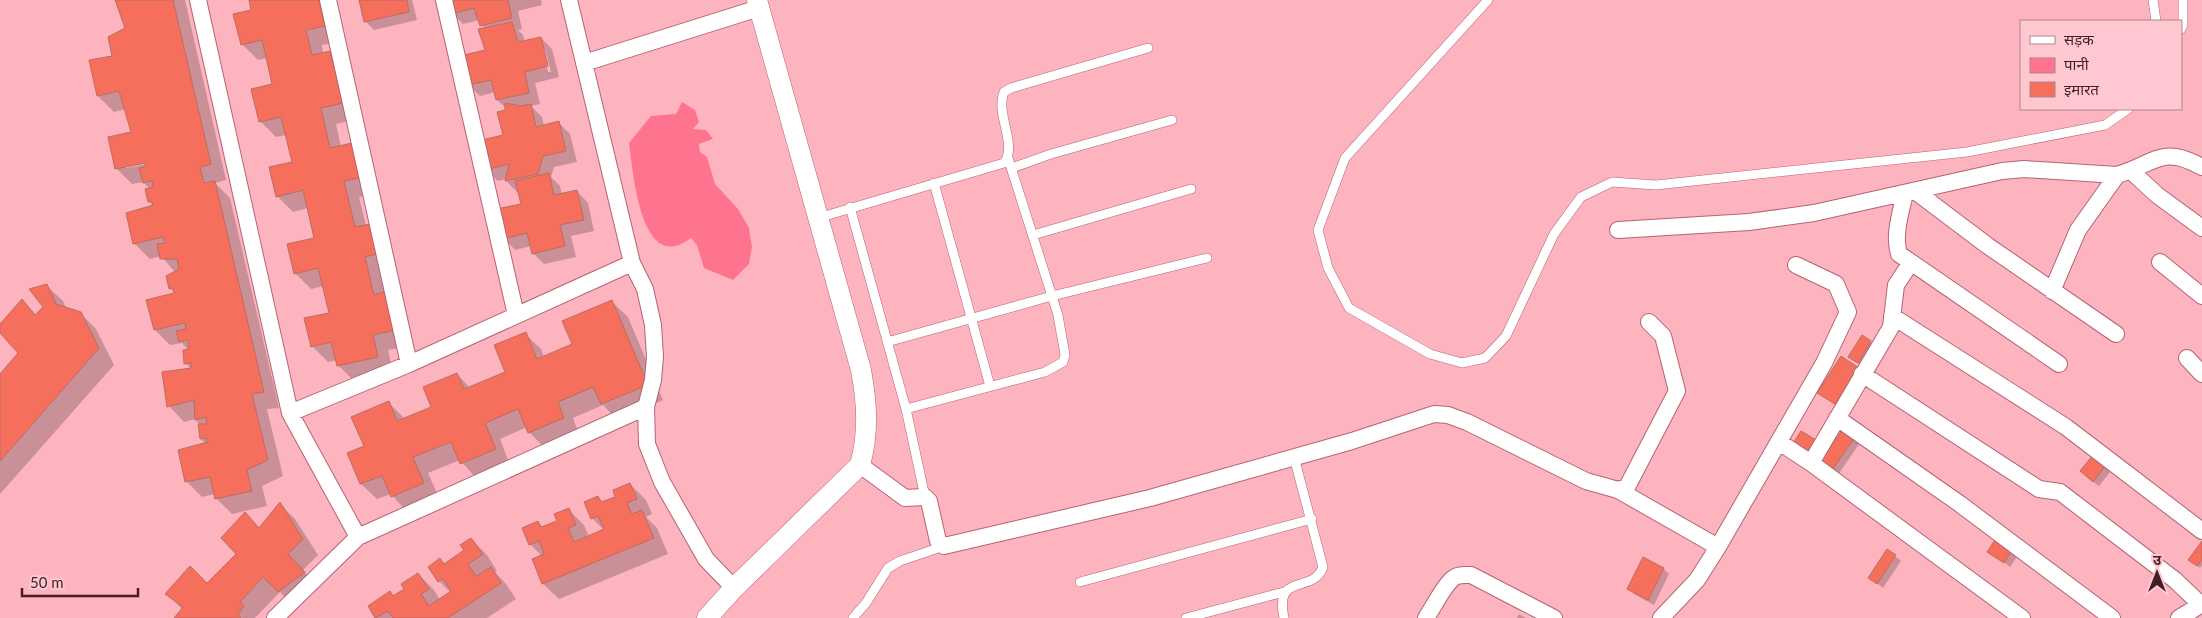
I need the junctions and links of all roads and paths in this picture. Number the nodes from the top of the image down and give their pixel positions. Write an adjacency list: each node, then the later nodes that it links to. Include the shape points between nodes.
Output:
1 (198, 0): 49 (street)
2 (328, 0): 42 (street)
3 (444, 0): 35 (street)
4 (569, 0): 12 (street)
5 (1488, 0): 13 (lane, via 1345,158 1318,230 1328,268 1349,308 1430,354 1462,363 1485,358 1506,336 1554,234 1581,197 1612,182 1656,185 1966,152 2105,125)
6 (2153, 0): 9 (lane)
7 (2183, 0): 10 (lane)
8 (758, 4): 12 (street); 23 (street)
9 (2156, 20)
10 (2182, 27)
11 (1148, 48): 15 (lane, via 1004,92 1001,108)
12 (584, 63): 30 (street)
13 (2127, 110)
14 (1172, 120): 17 (lane)
15 (1008, 158): 17 (lane); 19 (lane, via 994,167)
16 (2202, 167): 18 (street, via 2180,156 2169,155)
17 (1012, 168): 26 (lane)
18 (2124, 173): 21 (street, via 2024,169); 24 (street); 32 (street, via 2078,230)
19 (934, 183): 22 (lane); 37 (lane)
20 (1191, 189): 26 (lane)
21 (1910, 192): 25 (street, via 1814,213 1749,222); 28 (street, via 1897,246 1899,254); 32 (street)
22 (850, 207): 23 (lane); 40 (lane)
23 (818, 218): 54 (street, via 861,370 867,415)
24 (2202, 228)
25 (1618, 230)
26 (1033, 235): 33 (lane)
27 (1207, 258): 33 (lane)
28 (1908, 261): 36 (street, via 1896,285); 43 (street)
29 (2160, 262): 34 (street)
30 (632, 263): 35 (street); 47 (street, via 645,289 653,324 655,357)
31 (1796, 265): 51 (street, via 1836,284 1848,312 1824,363)
32 (2052, 291): 39 (street)
33 (1052, 296): 37 (lane); 46 (lane, via 1064,342 1063,362 1045,372)
34 (2202, 296)
35 (516, 316): 42 (street)
36 (1892, 316): 44 (street, via 1891,327); 58 (street, via 2066,427)
37 (971, 320): 40 (lane); 46 (lane)
38 (1649, 322): 55 (street, via 1663,336 1677,391 1628,487)
39 (2116, 334)
40 (887, 342): 48 (lane)
41 (2187, 358): 45 (street)
42 (408, 364): 49 (street)
43 (2058, 364)
44 (1862, 374): 50 (street); 65 (street, via 2039,489 2060,492 2175,580)
45 (2202, 374)
46 (990, 386): 48 (lane)
47 (646, 406): 59 (street); 63 (street, via 647,444 662,482 706,559)
48 (906, 409): 56 (lane)
49 (290, 413): 59 (street)
50 (1837, 418): 53 (street); 75 (street, via 1960,504)
51 (1779, 442): 53 (street); 61 (street)
52 (1294, 457): 55 (street, via 1422,417 1448,415 1586,481); 57 (lane); 60 (street, via 1150,498)
53 (1811, 463): 74 (street)
54 (860, 465): 56 (street, via 905,498); 63 (street)
55 (1618, 490): 61 (street)
56 (924, 497): 60 (street, via 929,501 938,541)
57 (1312, 518): 62 (lane); 64 (lane, via 1322,557 1321,574)
58 (2202, 531)
59 (358, 537): 66 (street)
60 (944, 546): 68 (lane, via 888,568)
61 (1718, 548): 73 (street, via 1697,580)
62 (1080, 582)
63 (734, 588): 67 (street)
64 (1284, 592): 69 (lane); 70 (lane, via 1281,600)
65 (2201, 605): 76 (street)
66 (275, 618)
67 (707, 618)
68 (853, 618)
69 (1186, 618)
70 (1284, 618)
71 (1426, 618): 72 (street, via 1448,584 1462,574 1471,575)
72 (1554, 618)
73 (1661, 618)
74 (2022, 618)
75 (2112, 618)
76 (2179, 618)

